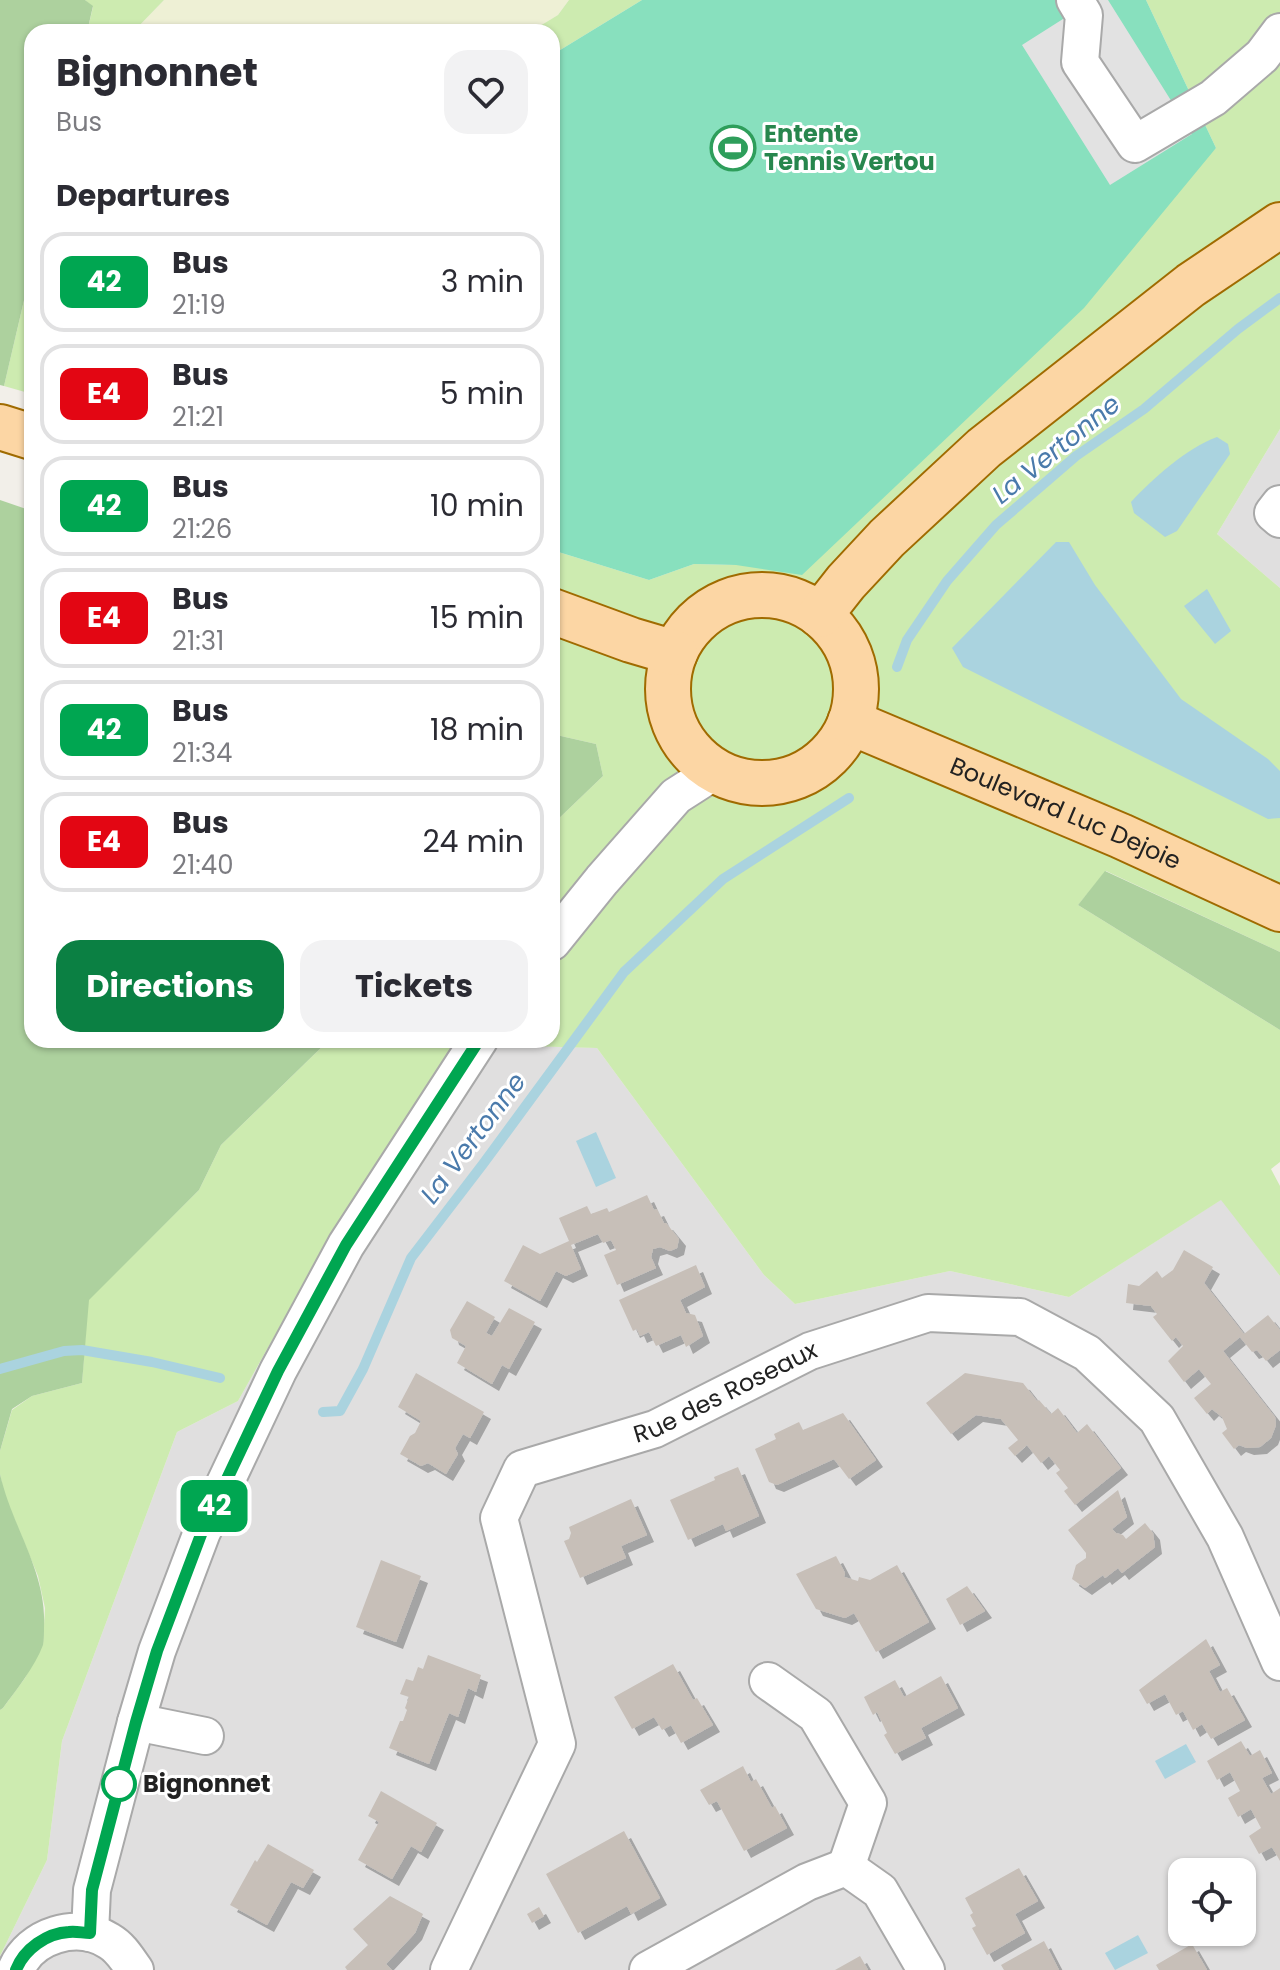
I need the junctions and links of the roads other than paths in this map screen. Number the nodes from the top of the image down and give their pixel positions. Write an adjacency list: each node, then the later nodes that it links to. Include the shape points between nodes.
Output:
1 (1075, 0): 2 (street, via 1084,15 1080,62 1135,144 1213,98 1262,56)
2 (1280, 32)
3 (1280, 225): 9 (main road, via 1191,285 984,448 887,538)
4 (0, 427): 5 (main road)
5 (24, 434)
6 (1280, 504): 7 (street, via 1273,513)
7 (1280, 519)
8 (560, 614): 10 (main road)
9 (820, 615): 10 (main road, via 779,597 734,599 691,627); 11 (main road, via 850,656 856,681)
10 (675, 653): 12 (main road, via 668,687 671,715 686,745)
11 (850, 722): 12 (main road, via 830,754 789,779 739,781); 13 (main road, Boulevard Luc Dejoie)
12 (715, 771): 14 (street, via 676,796)
13 (1280, 909)
14 (560, 932)
15 (474, 1048): 18 (street, via 346,1245 278,1371 202,1532)
16 (1280, 1662): 24 (street, Rue des Roseaux, via 1225,1537 1157,1419 1087,1353 1020,1317 928,1313 810,1351 655,1429 522,1469 499,1518 557,1744)
17 (768, 1681): 20 (street, via 816,1715 868,1803)
18 (136, 1722): 19 (street); 21 (street, via 92,1890)
19 (205, 1736)
20 (846, 1867): 25 (street, via 807,1882); 26 (street, via 880,1891)
21 (90, 1933): 22 (street, via 49,1937 31,1948); 23 (street, via 124,1953)
22 (16, 1970)
23 (135, 1970)
24 (449, 1970)
25 (648, 1970)
26 (926, 1970)

